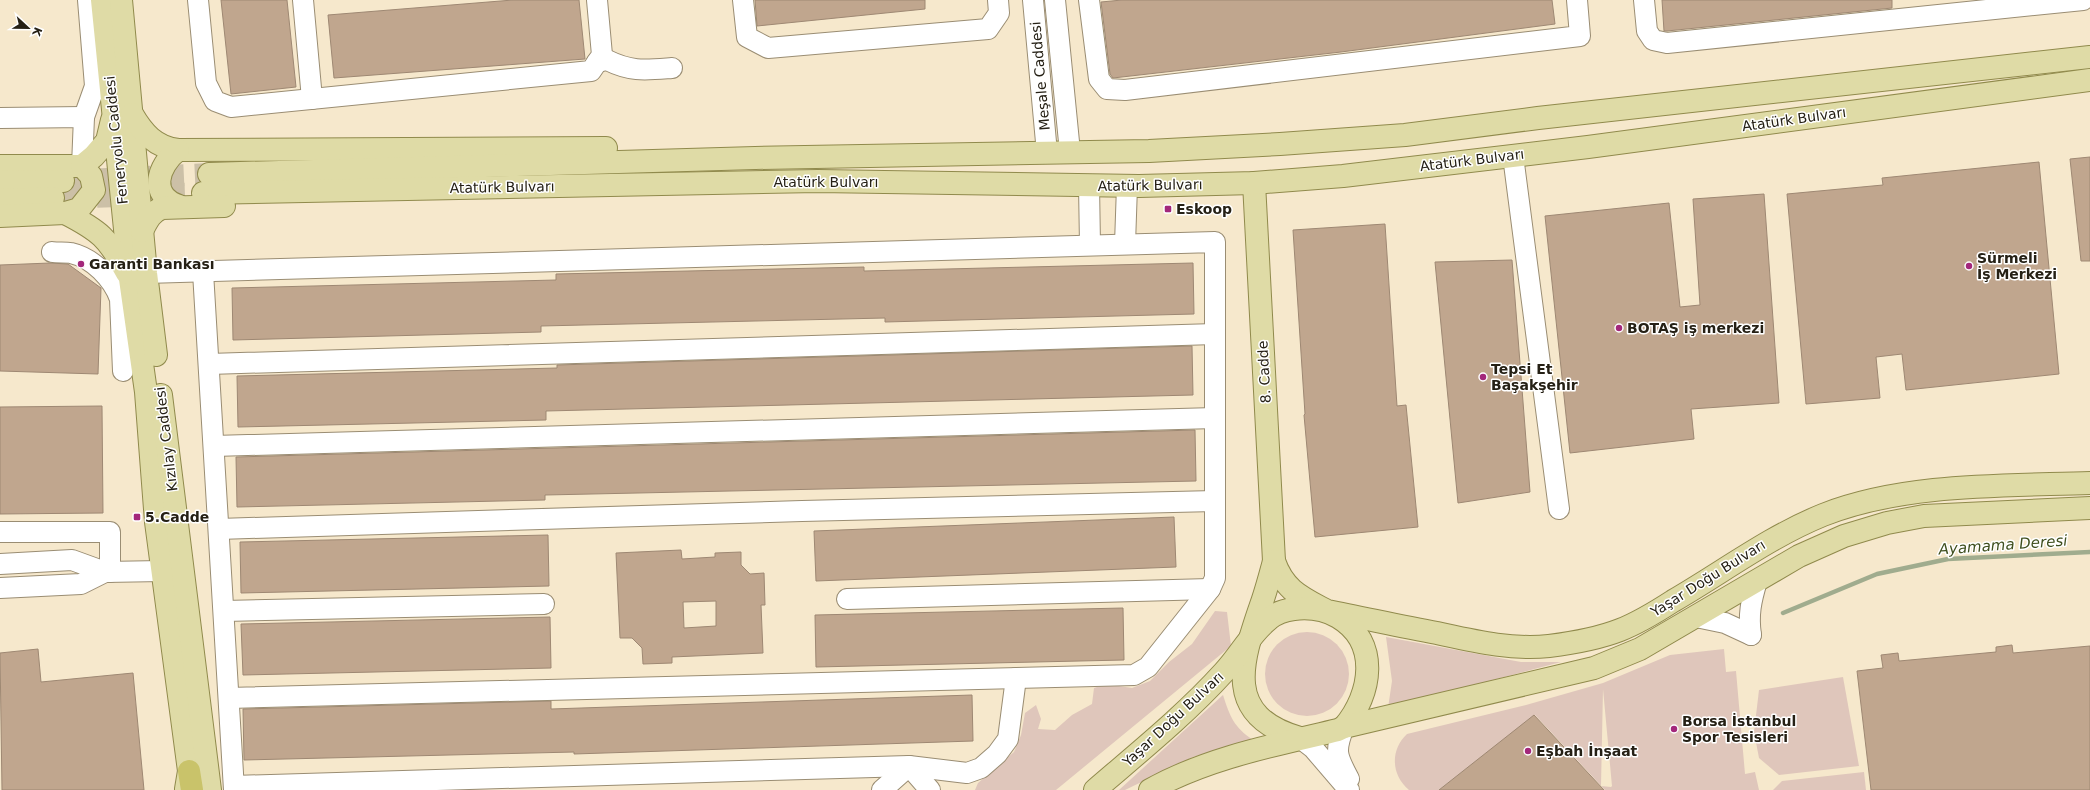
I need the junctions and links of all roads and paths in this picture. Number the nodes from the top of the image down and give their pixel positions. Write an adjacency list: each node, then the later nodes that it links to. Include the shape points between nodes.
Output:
1 (88, 0): 19 (street)
2 (102, 0): 19 (main road, Feneryolu Caddesi)
3 (121, 0): 21 (main road, Feneryolu Caddesi)
4 (198, 0): 20 (street, via 206,83 215,100 231,107)
5 (303, 0): 20 (street)
6 (597, 0): 16 (street, via 602,54)
7 (744, 0): 8 (street, via 747,37 768,48 988,29 1000,13)
8 (998, 0)
9 (1033, 0): 26 (street, Meşale Caddesi)
10 (1055, 0): 25 (street, Meşale Caddesi)
11 (1089, 0): 12 (street, via 1099,79 1107,89 1125,90 1580,36)
12 (1577, 0)
13 (1644, 0): 14 (street, via 1647,31 1653,40 1667,43)
14 (2083, 0)
15 (2090, 57): 25 (main road, Atatürk Bulvarı, via 1405,135 1149,151)
16 (597, 62): 17 (street, via 607,60 635,71); 20 (street, via 591,71)
17 (672, 68)
18 (2090, 80): 27 (main road, Atatürk Bulvarı)
19 (103, 87): 21 (main road, Feneryolu Caddesi); 22 (street)
20 (312, 99)
21 (122, 114): 24 (main road, via 152,140); 30 (main road, via 107,141); 41 (main road, Feneryolu Caddesi); 48 (main road, Feneryolu Caddesi)
22 (84, 117): 23 (street); 30 (street)
23 (0, 118)
24 (178, 150): 28 (main road, via 668,148); 39 (main road, via 163,165 160,190 165,199)
25 (1070, 152): 26 (main road, Atatürk Bulvarı); 34 (main road)
26 (1047, 153): 28 (main road, Atatürk Bulvarı)
27 (1513, 156): 33 (main road, Atatürk Bulvarı, via 1343,176); 57 (street)
28 (755, 158): 31 (main road, Atatürk Bulvarı, via 206,183)
29 (0, 166): 30 (main road)
30 (82, 166): 37 (main road, via 91,176 94,190 79,209)
31 (818, 181): 34 (main road, Atatürk Bulvarı); 39 (main road, via 727,196)
32 (0, 182): 37 (main road)
33 (1254, 183): 36 (main road, Atatürk Bulvarı); 60 (main road, 8. Cadde)
34 (1044, 184): 35 (main road, Atatürk Bulvarı)
35 (1089, 185): 36 (main road, Atatürk Bulvarı); 43 (street)
36 (1127, 186): 42 (street)
37 (64, 197): 38 (main road); 40 (main road); 44 (main road, via 86,224 104,237)
38 (0, 200)
39 (179, 206): 41 (main road, via 155,210)
40 (0, 216)
41 (142, 231): 48 (main road, Kızılay Caddesi)
42 (1125, 244): 43 (street); 49 (street, via 1215,242)
43 (1090, 245): 47 (street)
44 (112, 248): 46 (street); 48 (main road)
45 (52, 252): 46 (street, via 81,256)
46 (98, 267): 51 (street, via 117,290 120,299)
47 (203, 272): 48 (street); 50 (street)
48 (138, 276): 62 (main road, Kızılay Caddesi, via 156,522); 80 (main road, Kızılay Caddesi)
49 (1215, 334): 50 (street); 52 (street)
50 (209, 364): 53 (street)
51 (123, 371)
52 (1215, 418): 53 (street); 55 (street)
53 (214, 446): 58 (street)
54 (2090, 483): 70 (main road, Yaşar Doğu Bulvarı, via 1965,488 1902,495 1858,504 1824,515 1761,545 1652,614 1621,630 1592,639 1548,646 1486,643)
55 (1215, 501): 58 (street); 66 (street, via 1215,578)
56 (2090, 508): 64 (main road, Yaşar Doğu Bulvarı, via 1924,516 1887,523 1844,536 1805,553)
57 (1559, 509)
58 (219, 529): 69 (street)
59 (0, 532): 63 (street, via 110,532)
60 (1274, 561): 70 (main road, Yaşar Doğu Bulvarı, via 1285,584 1304,599); 72 (main road)
61 (0, 564): 63 (street, via 72,560)
62 (162, 571): 63 (street); 78 (main road, Kızılay Caddesi)
63 (108, 572): 65 (street, via 81,584)
64 (1757, 581): 71 (main road, Yaşar Doğu Bulvarı); 71 (street, via 1750,603 1751,635 1725,623)
65 (0, 588)
66 (1210, 589): 67 (street); 73 (street, via 1148,667 1134,675)
67 (847, 599)
68 (544, 604): 69 (street)
69 (224, 611): 74 (street)
70 (1326, 611): 72 (main road, Yaşar Doğu Bulvarı, via 1306,608 1280,612 1261,626); 75 (main road, Yaşar Doğu Bulvarı, via 1355,630 1366,654 1368,671 1365,687 1357,709)
71 (1696, 617): 75 (main road, Yaşar Doğu Bulvarı, via 1640,649 1594,668)
72 (1247, 645): 76 (main road, Yaşar Doğu Bulvarı, via 1243,672 1244,689 1249,703 1267,723); 83 (main road, Yaşar Doğu Bulvarı, via 1225,672 1184,713)
73 (1016, 678): 74 (street); 77 (street, via 1008,739 997,754 981,768 967,773)
74 (229, 698): 79 (street)
75 (1344, 726): 76 (main road, Yaşar Doğu Bulvarı, via 1338,730); 86 (street, via 1337,752)
76 (1300, 738): 84 (main road, Yaşar Doğu Bulvarı, via 1204,766); 85 (street, via 1313,748)
77 (909, 766): 79 (street); 81 (street); 82 (street)
78 (189, 784)
79 (234, 788)
80 (210, 790)
81 (882, 790)
82 (930, 790)
83 (1095, 790)
84 (1150, 790)
85 (1349, 790)
86 (1354, 790)

